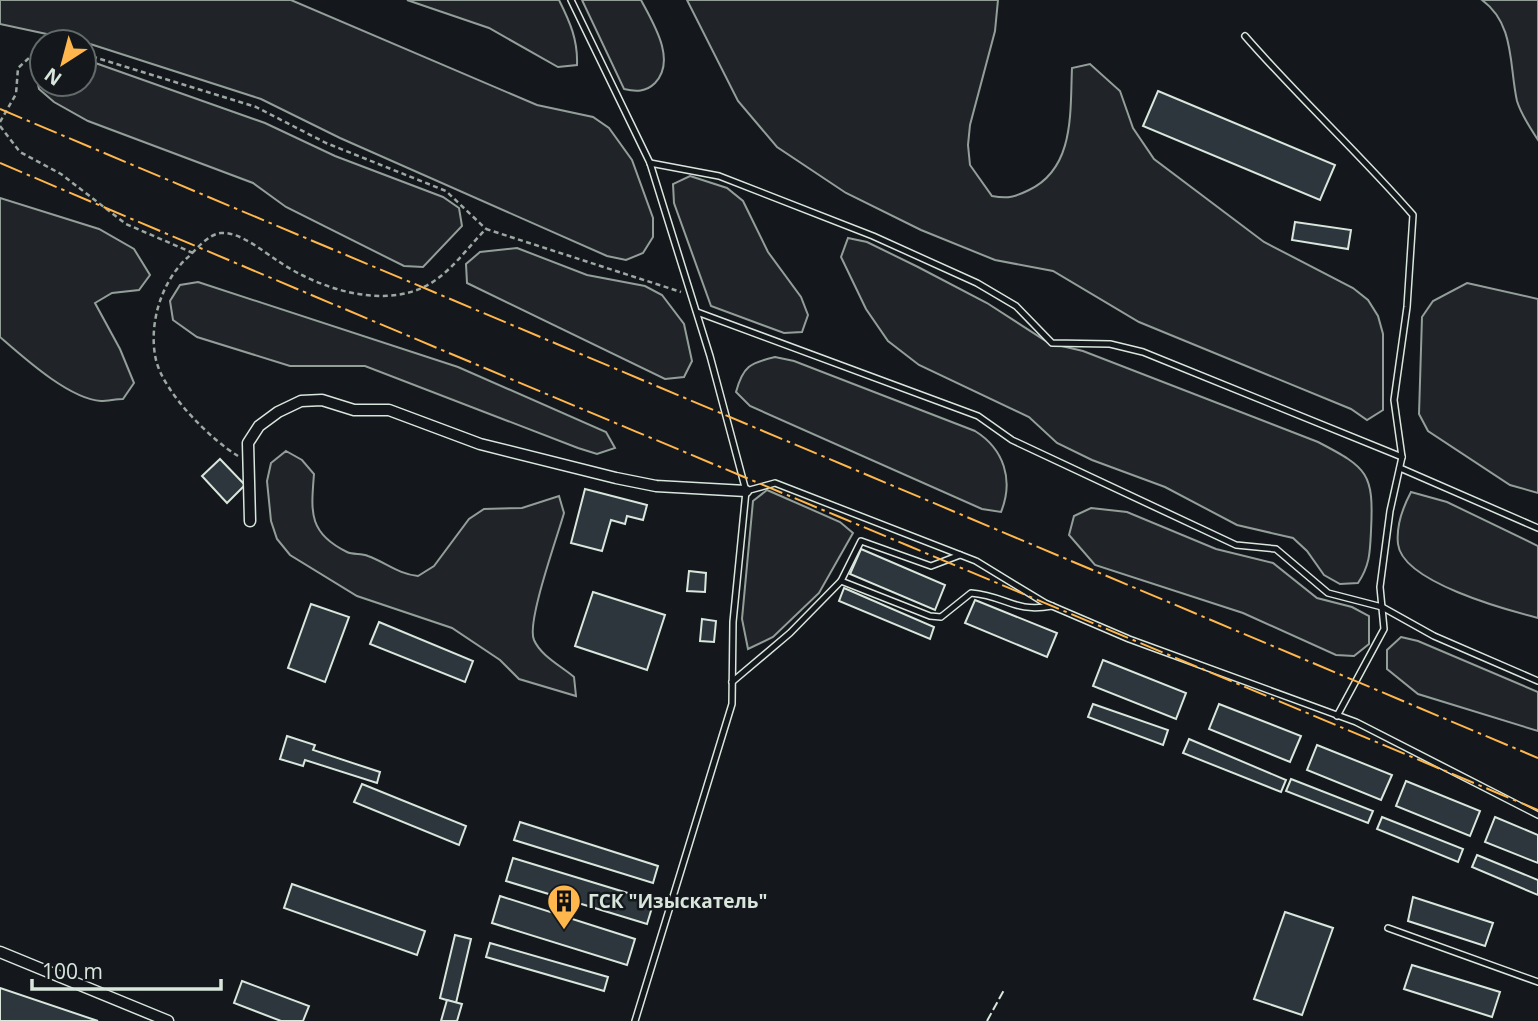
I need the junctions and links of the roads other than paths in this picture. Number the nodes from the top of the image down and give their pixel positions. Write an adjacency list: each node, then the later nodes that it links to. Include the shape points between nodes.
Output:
1 (571, 0): 3 (lane)
2 (1245, 36): 5 (lane, via 1413,215 1394,400)
3 (650, 163): 4 (lane); 5 (lane, via 719,176 977,282 1016,306 1052,343 1110,344 1143,352)
4 (697, 312): 7 (lane); 13 (lane, via 978,416 1012,440 1236,545 1276,550 1328,593)
5 (1402, 457): 6 (lane)
6 (1400, 468): 9 (lane); 13 (lane, via 1380,587)
7 (746, 491): 8 (street, via 656,486 616,478 480,444 389,410 354,410 322,400 301,401 259,426 248,443); 10 (lane, via 775,483); 15 (lane)
8 (250, 521)
9 (1538, 528)
10 (960, 555): 11 (lane, via 932,566 861,541); 12 (lane)
11 (841, 581): 12 (lane, via 941,617 971,593 1001,599 1019,609); 15 (lane)
12 (1053, 606): 16 (lane)
13 (1382, 607): 14 (lane, via 1434,636); 16 (lane, via 1384,629)
14 (1538, 681)
15 (732, 682): 22 (lane, via 732,704)
16 (1337, 716): 17 (lane)
17 (1538, 815)
18 (1388, 929): 20 (lane)
19 (0, 952): 21 (street)
20 (1538, 982)
21 (168, 1021)
22 (635, 1021)

